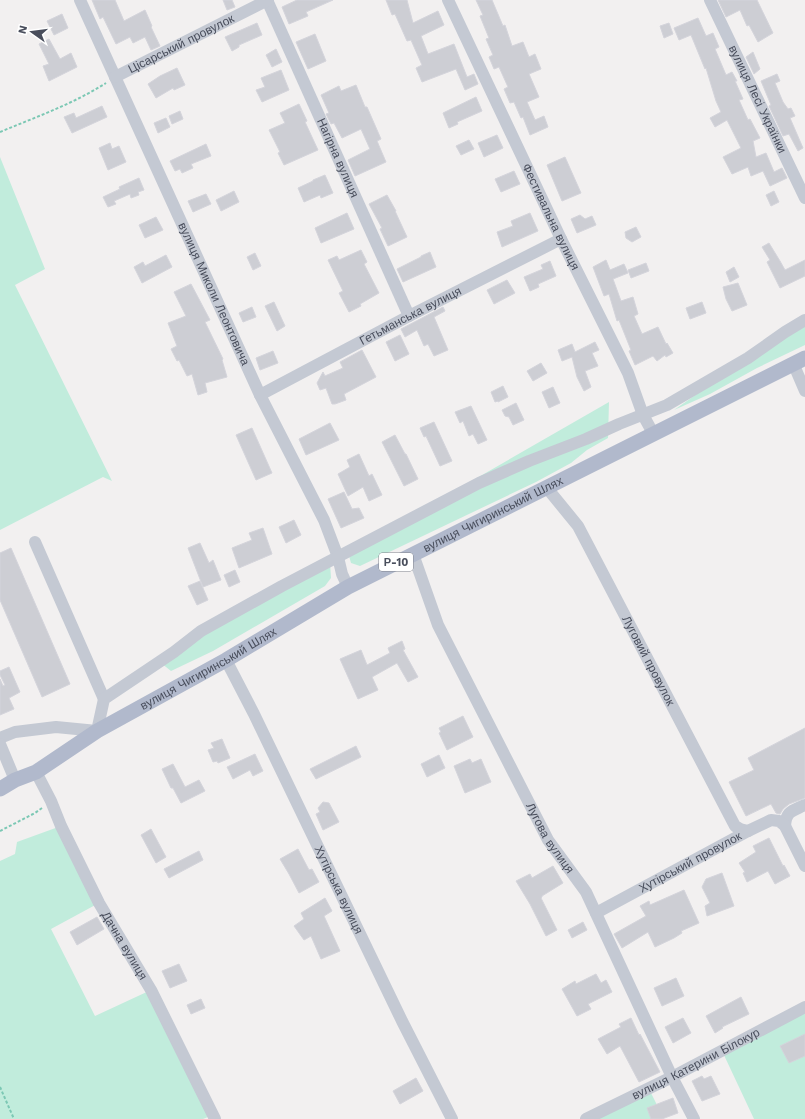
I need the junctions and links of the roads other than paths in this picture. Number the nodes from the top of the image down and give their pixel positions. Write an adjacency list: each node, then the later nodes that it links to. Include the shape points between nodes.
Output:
1 (80, 0): 5 (street, вулиця Миколи Леонтовича)
2 (267, 0): 5 (street, Цісарський провулок); 8 (street, Нагірна вулиця)
3 (448, 0): 7 (street, Фестивальна вулиця)
4 (710, 0): 6 (street, вулиця Лесі Українки)
5 (115, 77): 12 (street, вулиця Миколи Леонтовича)
6 (805, 198)
7 (561, 239): 8 (street, Гетьманська вулиця); 13 (street, Фестивальна вулиця, via 628,373)
8 (409, 316): 12 (street, Гетьманська вулиця)
9 (805, 320): 13 (street, via 748,358 667,405)
10 (799, 360): 11 (street); 14 (main road, вулиця Чигиринський Шлях / Р-10)
11 (805, 392)
12 (260, 395): 18 (street, вулиця Миколи Леонтовича, via 324,520)
13 (643, 415): 14 (street, Фестивальна вулиця); 18 (street, via 479,483)
14 (653, 433): 15 (main road, вулиця Чигиринський Шлях / Р-10)
15 (547, 488): 17 (main road, вулиця Чигиринський Шлях / Р-10); 30 (street, Луговий провулок, via 578,526 735,826)
16 (35, 542): 21 (street)
17 (413, 554): 19 (main road, вулиця Чигиринський Шлях / Р-10); 32 (street, Лугова вулиця, via 438,625 548,840 586,892)
18 (338, 557): 19 (street, вулиця Миколи Леонтовича); 21 (street, via 201,631)
19 (348, 587): 20 (main road, вулиця Чигиринський Шлях / Р-10)
20 (226, 660): 22 (main road, вулиця Чигиринський Шлях / Р-10); 36 (street, Хутірська вулиця)
21 (104, 699): 22 (street)
22 (97, 731): 23 (street, via 56,727 15,732); 25 (main road, вулиця Чигиринський Шлях / Р-10)
23 (0, 738)
24 (0, 744): 26 (street)
25 (36, 772): 26 (main road, вулиця Чигиринський Шлях / Р-10); 35 (street, Дачна вулиця, via 99,903 151,990)
26 (15, 780): 27 (main road, вулиця Чигиринський Шлях / Р-10)
27 (0, 789)
28 (805, 804): 29 (street, via 789,813)
29 (785, 826): 30 (street, Хутірський провулок, via 779,821 771,820); 31 (street)
30 (748, 831): 32 (street, Хутірський провулок)
31 (805, 866)
32 (596, 913): 34 (street, Лугова вулиця)
33 (805, 1007): 34 (street, вулиця Катерини Білокур)
34 (672, 1077): 37 (street, вулиця Катерини Білокур); 38 (street, Лугова вулиця)
35 (215, 1119)
36 (452, 1119)
37 (586, 1119)
38 (694, 1119)

